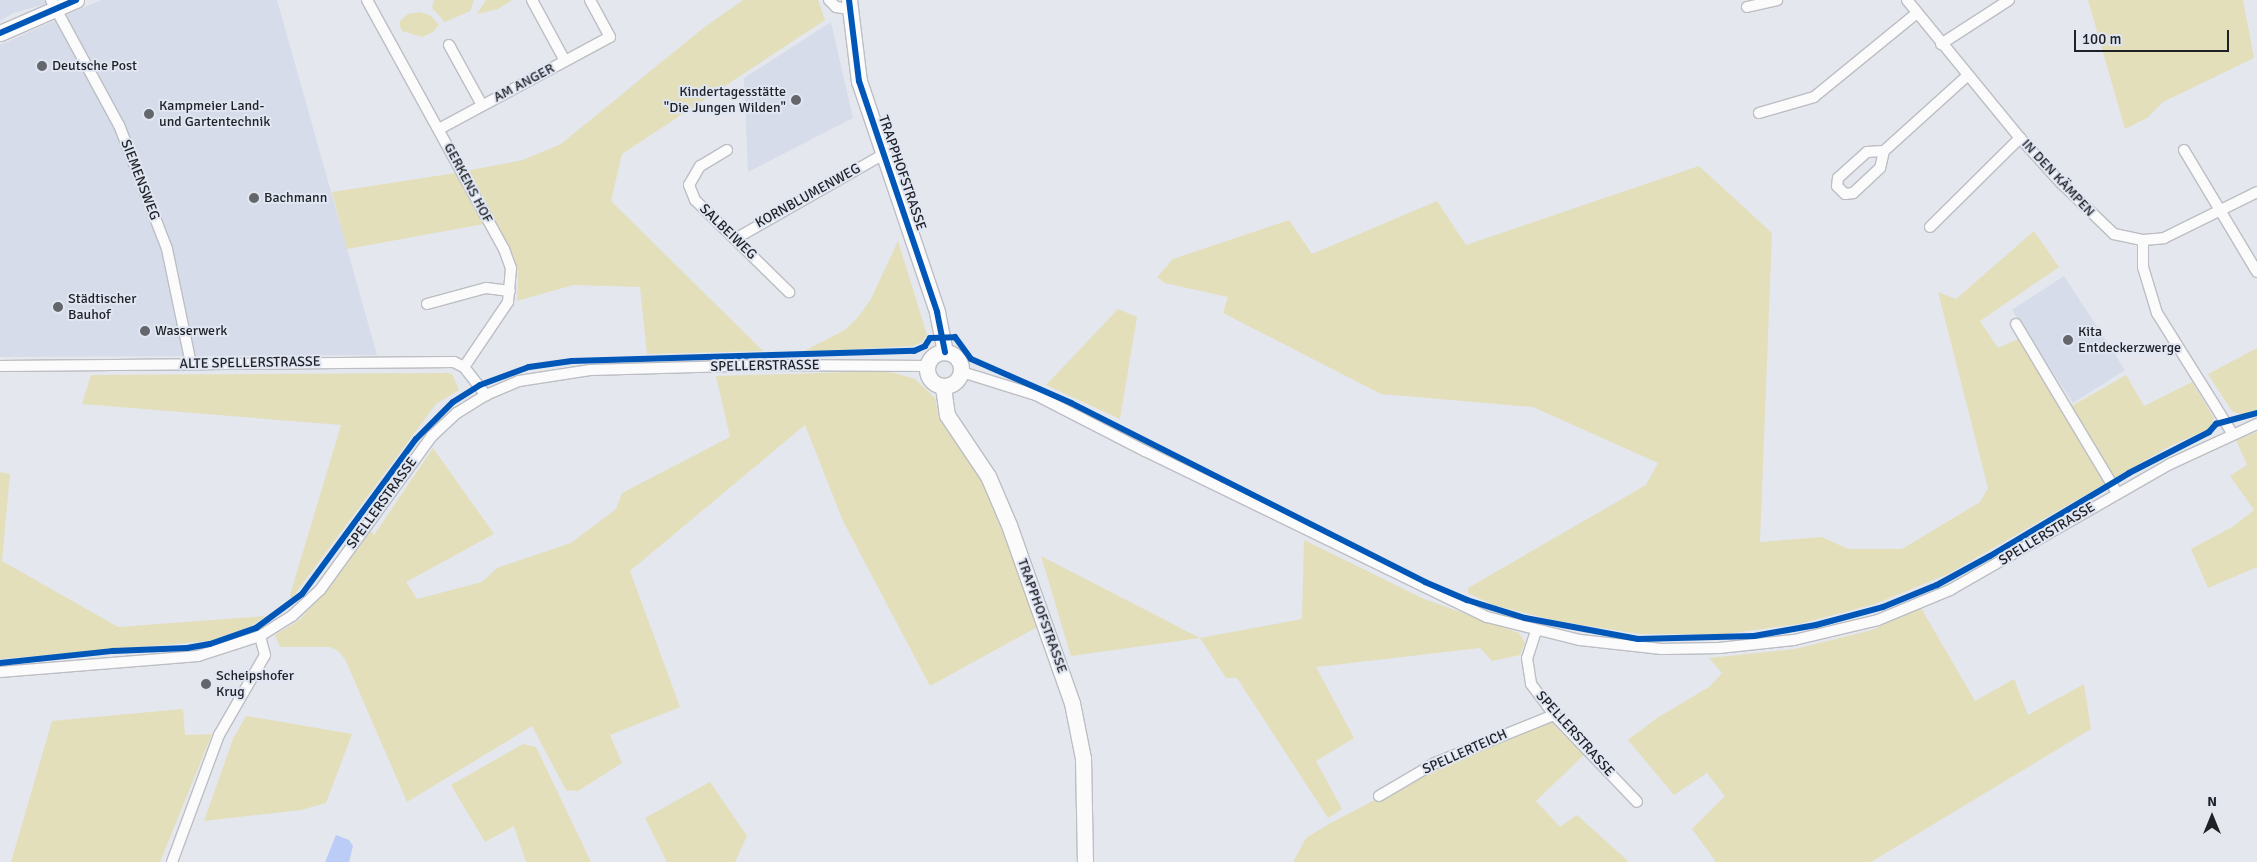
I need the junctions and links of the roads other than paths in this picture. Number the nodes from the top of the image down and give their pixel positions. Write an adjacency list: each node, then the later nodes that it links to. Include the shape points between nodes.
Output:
1 (76, 0): 9 (street)
2 (367, 0): 20 (street, GERKENS HOF)
3 (532, 0): 16 (street)
4 (590, 0): 16 (street, AM ANGER, via 610,37)
5 (830, 0): 10 (street, TRAPPHOFSTRASSE, via 836,7)
6 (1777, 0): 11 (street)
7 (1907, 0): 12 (street, IN DEN KÄMPEN)
8 (2009, 0): 14 (street)
9 (54, 4): 13 (street); 37 (street, SIEMENSWEG, via 119,125 130,153 166,249)
10 (849, 5): 25 (street, TRAPPHOFSTRASSE, via 859,81)
11 (1747, 7)
12 (1917, 13): 14 (street, IN DEN KÄMPEN); 19 (street, via 1814,96)
13 (0, 33)
14 (1942, 44): 17 (street, IN DEN KÄMPEN)
15 (448, 45): 18 (street)
16 (566, 61): 18 (street, AM ANGER)
17 (1967, 76): 21 (street, IN DEN KÄMPEN); 24 (street)
18 (482, 105): 20 (street, AM ANGER)
19 (1758, 113)
20 (439, 129): 32 (street, GERKENS HOF, via 504,249 511,268)
21 (2020, 138): 28 (street); 30 (street, IN DEN KÄMPEN, via 2105,228 2124,238)
22 (727, 150): 29 (street, SALBEIWEG, via 700,166 689,185 695,200)
23 (2184, 150): 27 (street)
24 (1884, 151): 24 (street, via 1867,152 1838,178 1837,186 1845,194 1853,193 1880,168)
25 (882, 155): 29 (street, KORNBLUMENWEG); 36 (street, TRAPPHOFSTRASSE, via 937,312)
26 (2257, 192): 27 (street, IN DEN KÄMPEN)
27 (2222, 211): 30 (street, IN DEN KÄMPEN, via 2164,238); 31 (street)
28 (1930, 227)
29 (735, 239): 33 (street, SALBEIWEG)
30 (2143, 240): 45 (street, via 2143,267 2157,314)
31 (2257, 272)
32 (510, 290): 34 (street, via 486,288); 40 (street, GERKENS HOF, via 508,302)
33 (789, 292)
34 (427, 304)
35 (2016, 324): 46 (street)
36 (945, 352): 39 (street, via 936,354); 41 (street, via 961,362)
37 (191, 364): 38 (street, ALTE SPELLERSTRASSE); 40 (street, ALTE SPELLERSTRASSE, via 454,362)
38 (0, 366)
39 (927, 366): 42 (street, via 929,377); 43 (street, SPELLERSTRASSE, via 784,365 590,370 519,381)
40 (464, 367): 43 (street)
41 (962, 372): 42 (street, via 953,384); 47 (street, SPELLERSTRASSE, via 1036,395 1487,618)
42 (943, 387): 54 (street, TRAPPHOFSTRASSE, via 947,415 988,476 1009,524 1072,703 1083,758)
43 (486, 394): 48 (street, SPELLERSTRASSE, via 457,413 432,436 320,590 292,616)
44 (2257, 424): 45 (street, SPELLERSTRASSE)
45 (2232, 433): 46 (street, SPELLERSTRASSE)
46 (2117, 493): 47 (street, SPELLERSTRASSE, via 1950,590 1878,620 1794,640 1719,648 1662,649 1580,640)
47 (1536, 631): 50 (street, SPELLERSTRASSE, via 1527,658 1528,673 1536,692)
48 (260, 636): 49 (street, SPELLERSTRASSE, via 198,656); 53 (street, via 265,654 219,734)
49 (0, 672)
50 (1554, 715): 51 (street, SPELLERTEICH, via 1435,763); 52 (street, SPELLERSTRASSE)
51 (1379, 796)
52 (1637, 802)
53 (172, 862)
54 (1085, 862)

